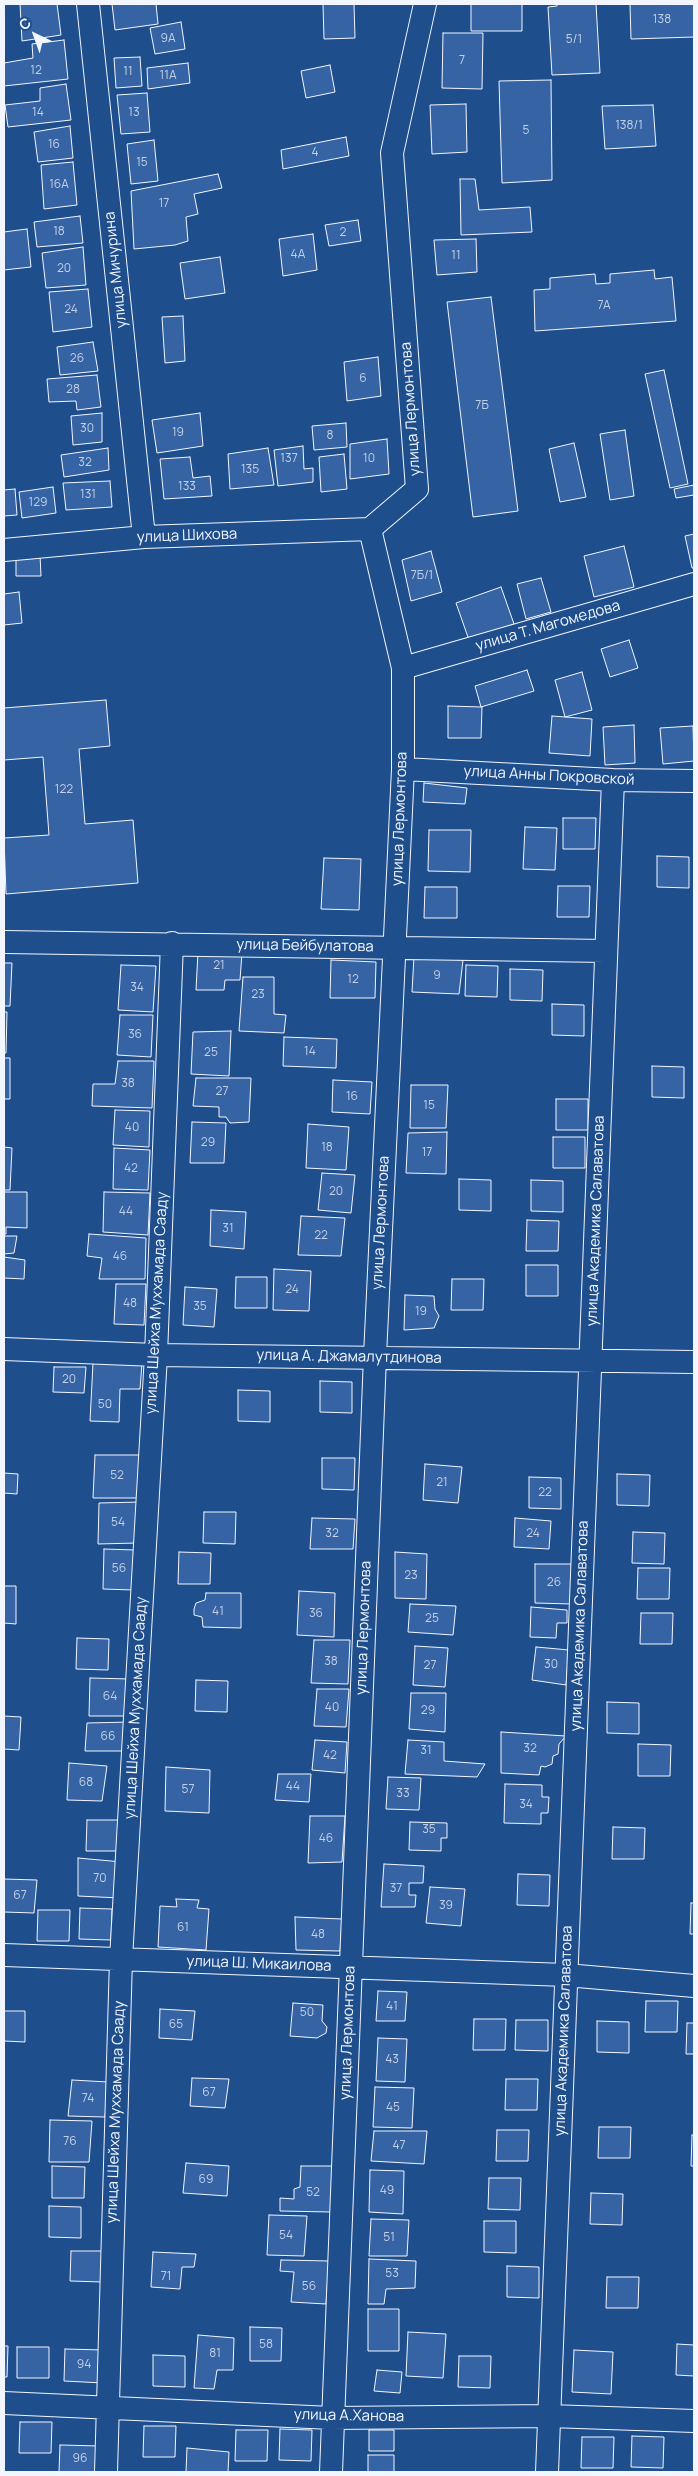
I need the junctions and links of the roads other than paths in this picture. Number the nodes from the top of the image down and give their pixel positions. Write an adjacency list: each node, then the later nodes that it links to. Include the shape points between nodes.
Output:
1 (88, 4): 4 (street, улица Мичурина)
2 (425, 4): 3 (street, улица Лермонтова, via 392,153 417,489)
3 (370, 529): 4 (street, улица Шихова); 7 (street, улица Лермонтова)
4 (144, 537): 5 (street, улица Шихова)
5 (4, 550)
6 (694, 584): 7 (street, улица Т. Магомедова)
7 (402, 668): 8 (street, улица Лермонтова)
8 (403, 769): 9 (street, улица Анны Покровской); 13 (street, улица Лермонтова)
9 (613, 780): 10 (street, улица Анны Покровской); 14 (street, улица Академика Салаватова)
10 (694, 781)
11 (4, 942): 12 (street, улица Бейбулатова)
12 (172, 943): 13 (street, улица Бейбулатова); 16 (street, улица Шейха Муххамада Сааду)
13 (394, 947): 14 (street, улица Бейбулатова); 17 (street, улица Лермонтова)
14 (606, 951): 18 (street, улица Академика Салаватова)
15 (4, 1349): 16 (street, улица А. Джамалутдинова)
16 (156, 1355): 17 (street, улица А. Джамалутдинова); 21 (street, улица Шейха Муххамада Сааду)
17 (375, 1356): 18 (street, улица А. Джамалутдинова); 22 (street, улица Лермонтова)
18 (590, 1360): 19 (street, улица А. Джамалутдинова); 23 (street, улица Академика Салаватова)
19 (694, 1362)
20 (4, 1955): 21 (street, улица Ш. Микаилова)
21 (121, 1959): 22 (street, улица Ш. Микаилова); 26 (street, улица Шейха Муххамада Сааду)
22 (350, 1968): 23 (street, улица Ш. Микаилова); 28 (street, улица Лермонтова)
23 (566, 1975): 24 (street, улица Ш. Микаилова); 27 (street, улица Академика Салаватова)
24 (694, 1986)
25 (4, 2403): 26 (street, улица А.Ханова)
26 (107, 2408): 28 (street, улица А.Ханова); 30 (street, улица Шейха Муххамада Сааду)
27 (550, 2416): 28 (street, улица А.Ханова); 29 (street, улица А.Ханова); 32 (street, улица Академика Салаватова)
28 (332, 2418): 31 (street, улица Лермонтова)
29 (694, 2421)
30 (106, 2472)
31 (331, 2472)
32 (547, 2472)

